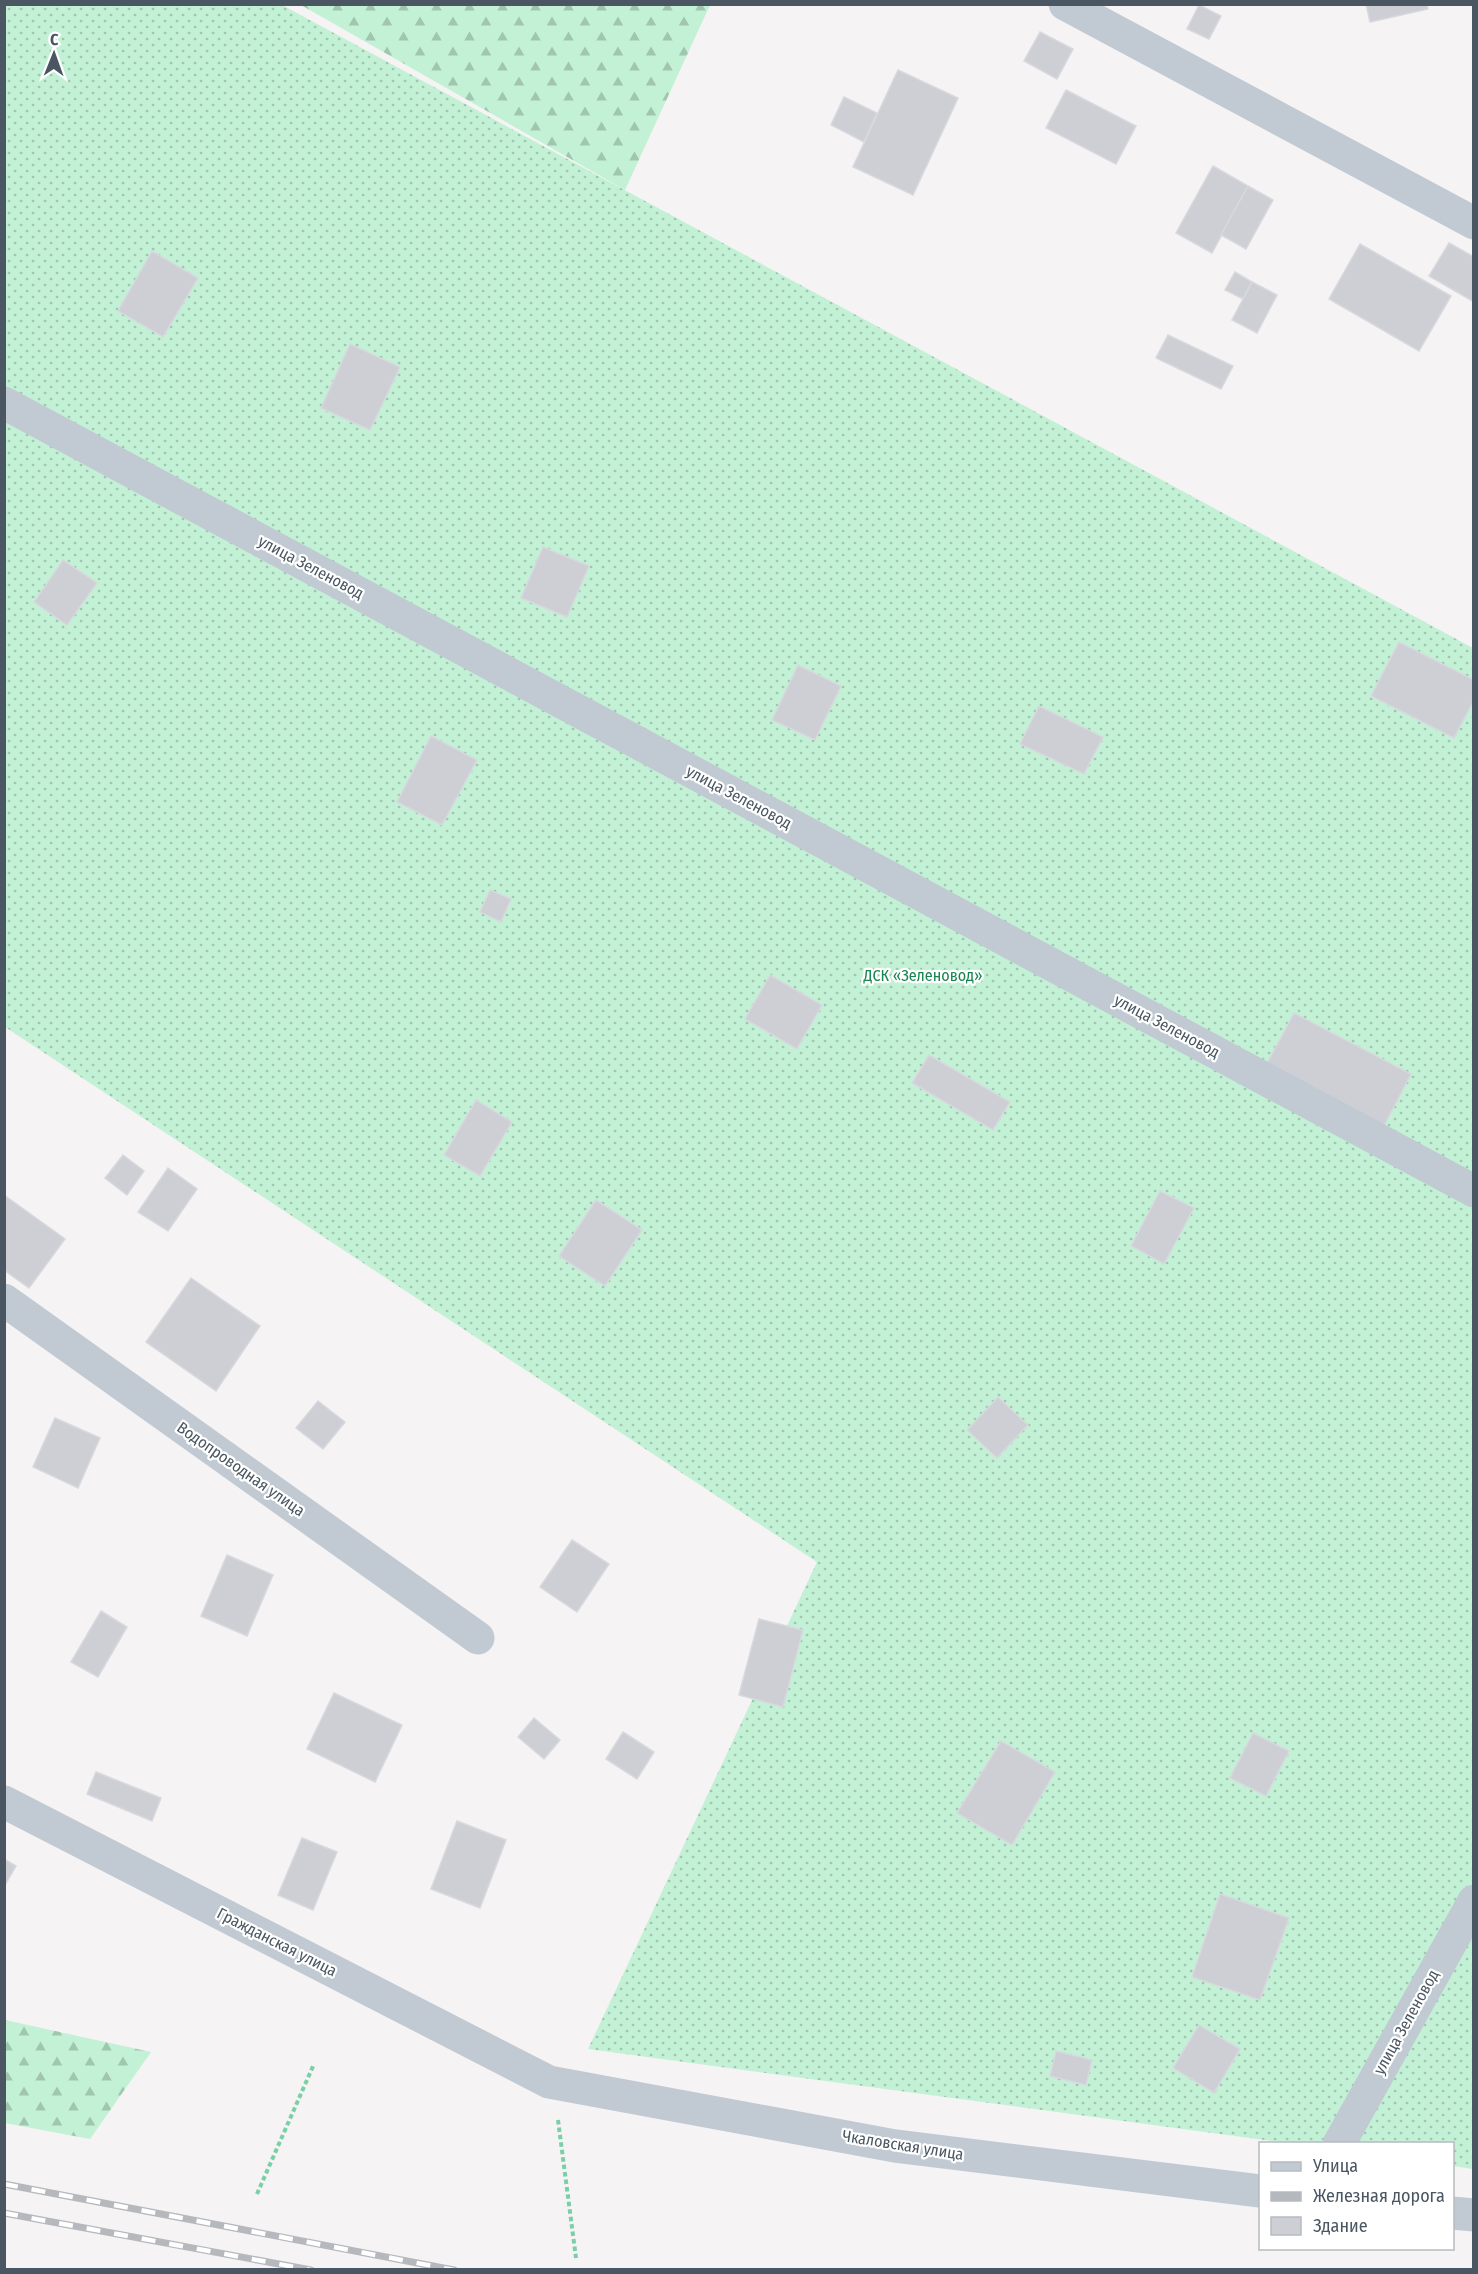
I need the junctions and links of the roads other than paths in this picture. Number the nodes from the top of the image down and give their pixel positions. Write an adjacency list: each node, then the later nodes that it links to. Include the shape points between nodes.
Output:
1 (1065, 4): 2 (street)
2 (1473, 223)
3 (4, 403): 4 (street, улица Зеленовод)
4 (1473, 1191)
5 (4, 1300): 6 (street, Водопроводная улица)
6 (478, 1638)
7 (4, 1802): 9 (street, Гражданская улица)
8 (1473, 1901): 10 (street, улица Зеленовод)
9 (549, 2082): 11 (street, Чкаловская улица, via 895,2146)
10 (1340, 2142)
11 (1259, 2191)
12 (1454, 2213): 13 (street)
13 (1473, 2215)

